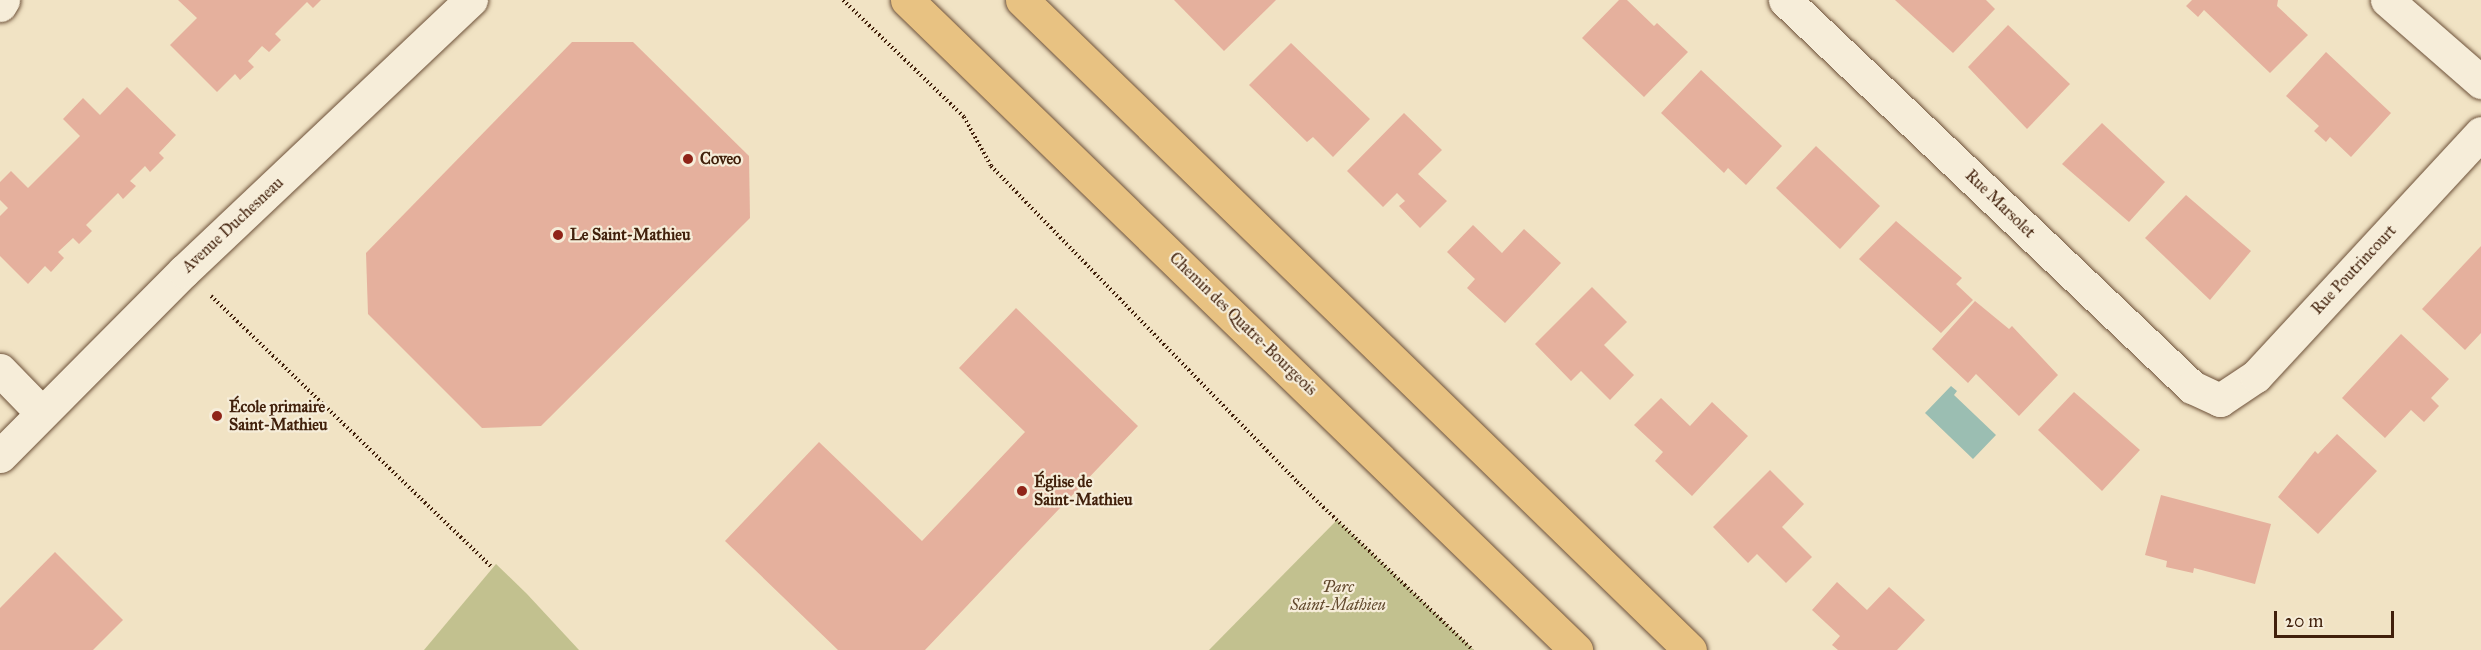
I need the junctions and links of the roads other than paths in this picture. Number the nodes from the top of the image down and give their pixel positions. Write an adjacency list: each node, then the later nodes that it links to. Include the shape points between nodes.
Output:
1 (471, 0): 10 (street, Avenue Duchesneau, via 184,271)
2 (907, 0): 12 (main road, Chemin des Quatre-Bourgeois)
3 (1022, 0): 13 (main road)
4 (1785, 0): 9 (street, Rue Marsolet, via 2192,387)
5 (2387, 0): 6 (street)
6 (2481, 82)
7 (2481, 133): 9 (street, Rue Poutrincourt, via 2256,376)
8 (0, 370): 10 (street)
9 (2220, 400)
10 (42, 413): 11 (street, Avenue Duchesneau)
11 (0, 456)
12 (1576, 650)
13 (1690, 650)

